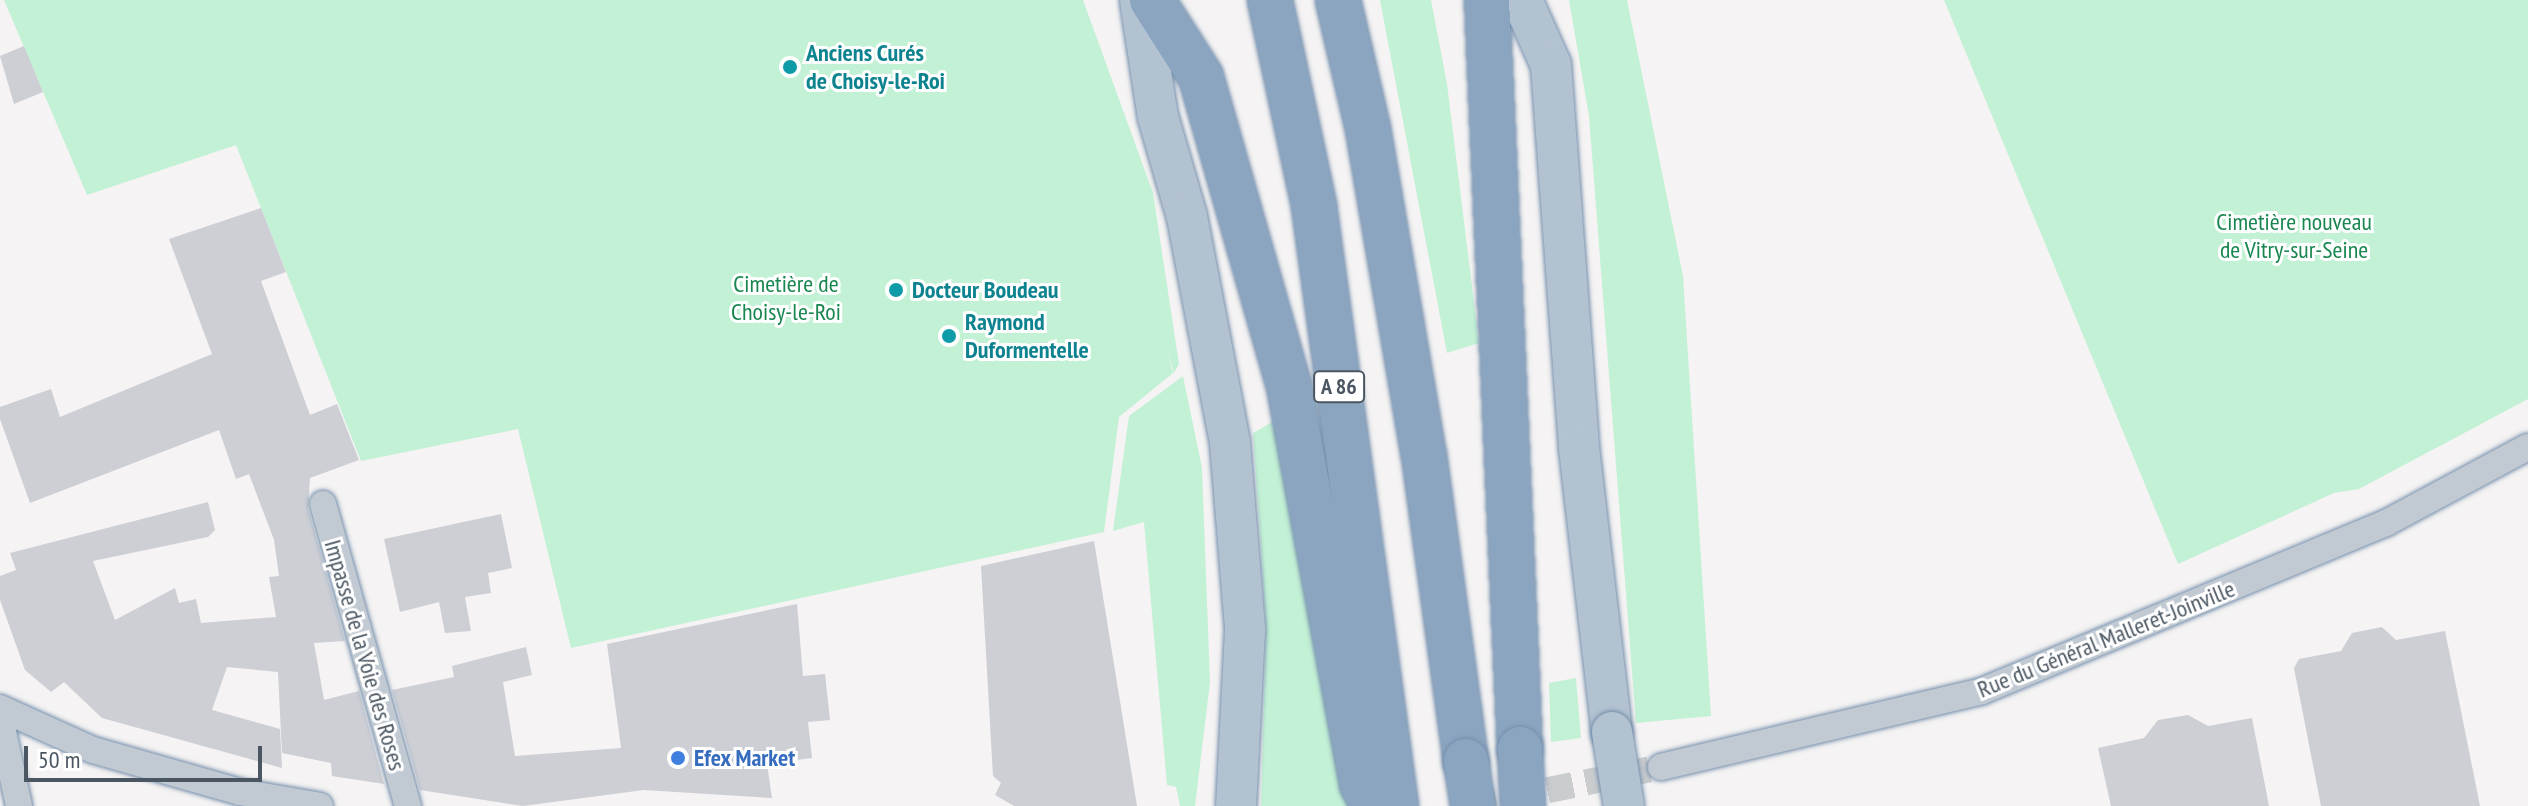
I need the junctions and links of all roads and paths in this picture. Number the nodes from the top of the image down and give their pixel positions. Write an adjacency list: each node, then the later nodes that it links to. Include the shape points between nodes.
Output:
1 (1140, 0): 16 (main road, via 1158,117 1208,308 1230,442 1245,630)
2 (1152, 0): 12 (highway, via 1201,77 1285,371)
3 (1270, 0): 12 (highway, A 86, via 1314,206)
4 (1338, 0): 17 (highway, bridge, via 1368,129 1424,455)
5 (1487, 0): 18 (highway, bridge)
6 (1522, 0): 19 (main road, bridge, via 1551,65 1579,448)
7 (2528, 447): 11 (street, Rue du Général Malleret-Joinville, via 2386,523 1982,691)
8 (323, 504): 15 (street, Impasse de la Voie des Roses)
9 (0, 708): 14 (street, via 93,750 240,792)
10 (0, 718): 13 (street)
11 (1661, 767)
12 (1381, 794)
13 (19, 806)
14 (320, 806)
15 (408, 806)
16 (1236, 806)
17 (1473, 806)
18 (1523, 806)
19 (1624, 806)

